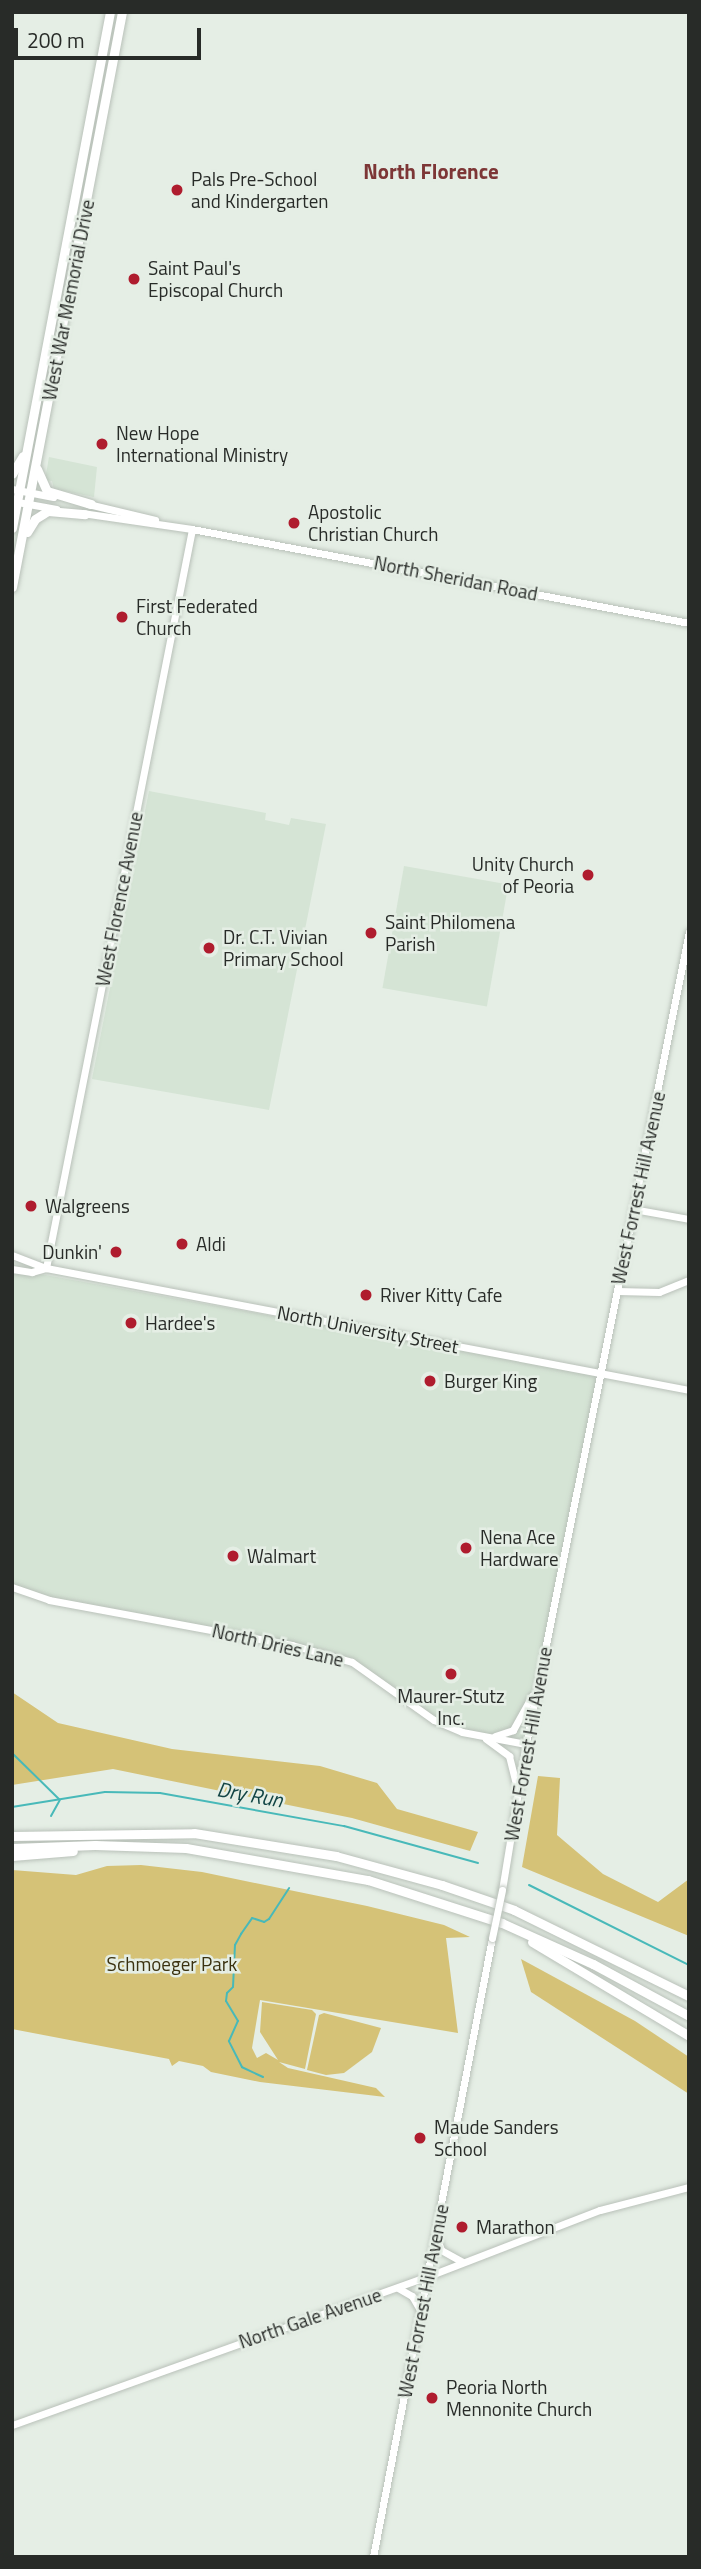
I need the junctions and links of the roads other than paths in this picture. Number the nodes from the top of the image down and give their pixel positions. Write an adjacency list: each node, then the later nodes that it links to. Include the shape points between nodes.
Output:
1 (110, 12): 3 (highway, West War Memorial Drive)
2 (122, 12): 4 (highway, West War Memorial Drive)
3 (35, 411): 5 (highway, via 22,458); 6 (highway, West War Memorial Drive)
4 (41, 437): 7 (highway, West War Memorial Drive); 10 (highway, via 37,470 41,485 52,494)
5 (12, 474)
6 (16, 489): 7 (main road, North Sheridan Road); 8 (highway, West War Memorial Drive)
7 (31, 492): 9 (highway, West War Memorial Drive); 10 (main road, North Sheridan Road)
8 (15, 501): 9 (main road, North Sheridan Road); 12 (highway, West War Memorial Drive)
9 (29, 504): 11 (main road, North Sheridan Road); 15 (highway, West War Memorial Drive)
10 (92, 505): 13 (main road, North Sheridan Road)
11 (85, 514): 13 (main road, North Sheridan Road); 15 (highway, via 52,510 35,519)
12 (12, 528)
13 (181, 528): 14 (main road, North Sheridan Road)
14 (192, 529): 16 (main road, North Sheridan Road); 21 (main road, West Florence Avenue)
15 (12, 588)
16 (689, 623)
17 (689, 932): 18 (main road, West Forrest Hill Avenue)
18 (633, 1209): 19 (main road); 24 (main road, West Forrest Hill Avenue)
19 (689, 1219)
20 (12, 1255): 21 (main road, North University Street)
21 (46, 1268): 22 (main road, North University Street, via 32,1272); 25 (main road, North University Street)
22 (12, 1269)
23 (688, 1281): 24 (main road, via 659,1292)
24 (617, 1291): 25 (main road, West Forrest Hill Avenue)
25 (601, 1372): 26 (main road, North University Street); 28 (main road, West Forrest Hill Avenue)
26 (689, 1390)
27 (12, 1587): 29 (main road, North Dries Lane, via 56,1601 292,1645 352,1662 374,1673 434,1720)
28 (540, 1676): 30 (main road, via 513,1730); 31 (main road, West Forrest Hill Avenue)
29 (476, 1735): 30 (main road, North Dries Lane); 32 (main road, via 500,1747 512,1760)
30 (485, 1737): 31 (main road, North Dries Lane)
31 (526, 1744): 32 (main road, West Forrest Hill Avenue)
32 (516, 1806): 44 (main road, West Forrest Hill Avenue, bridge)
33 (12, 1836): 38 (highway, via 143,1831 234,1837 404,1873)
34 (12, 1848): 35 (highway, via 107,1844)
35 (207, 1850): 36 (highway); 37 (highway, via 333,1872)
36 (12, 1856)
37 (475, 1912): 41 (highway, via 593,1964); 42 (highway, via 615,1989)
38 (543, 1922): 39 (highway); 40 (highway)
39 (689, 1989)
40 (689, 1996)
41 (689, 2016)
42 (689, 2036)
43 (689, 2187): 45 (main road, North Gale Avenue, via 635,2197)
44 (435, 2234): 45 (main road, via 441,2250); 46 (main road, West Forrest Hill Avenue)
45 (464, 2262): 46 (main road, North Gale Avenue)
46 (426, 2277): 47 (main road, North Gale Avenue); 48 (main road, West Forrest Hill Avenue)
47 (397, 2287): 48 (main road, via 412,2296); 49 (main road, North Gale Avenue)
48 (421, 2310): 50 (main road, West Forrest Hill Avenue)
49 (12, 2425)
50 (373, 2557)

